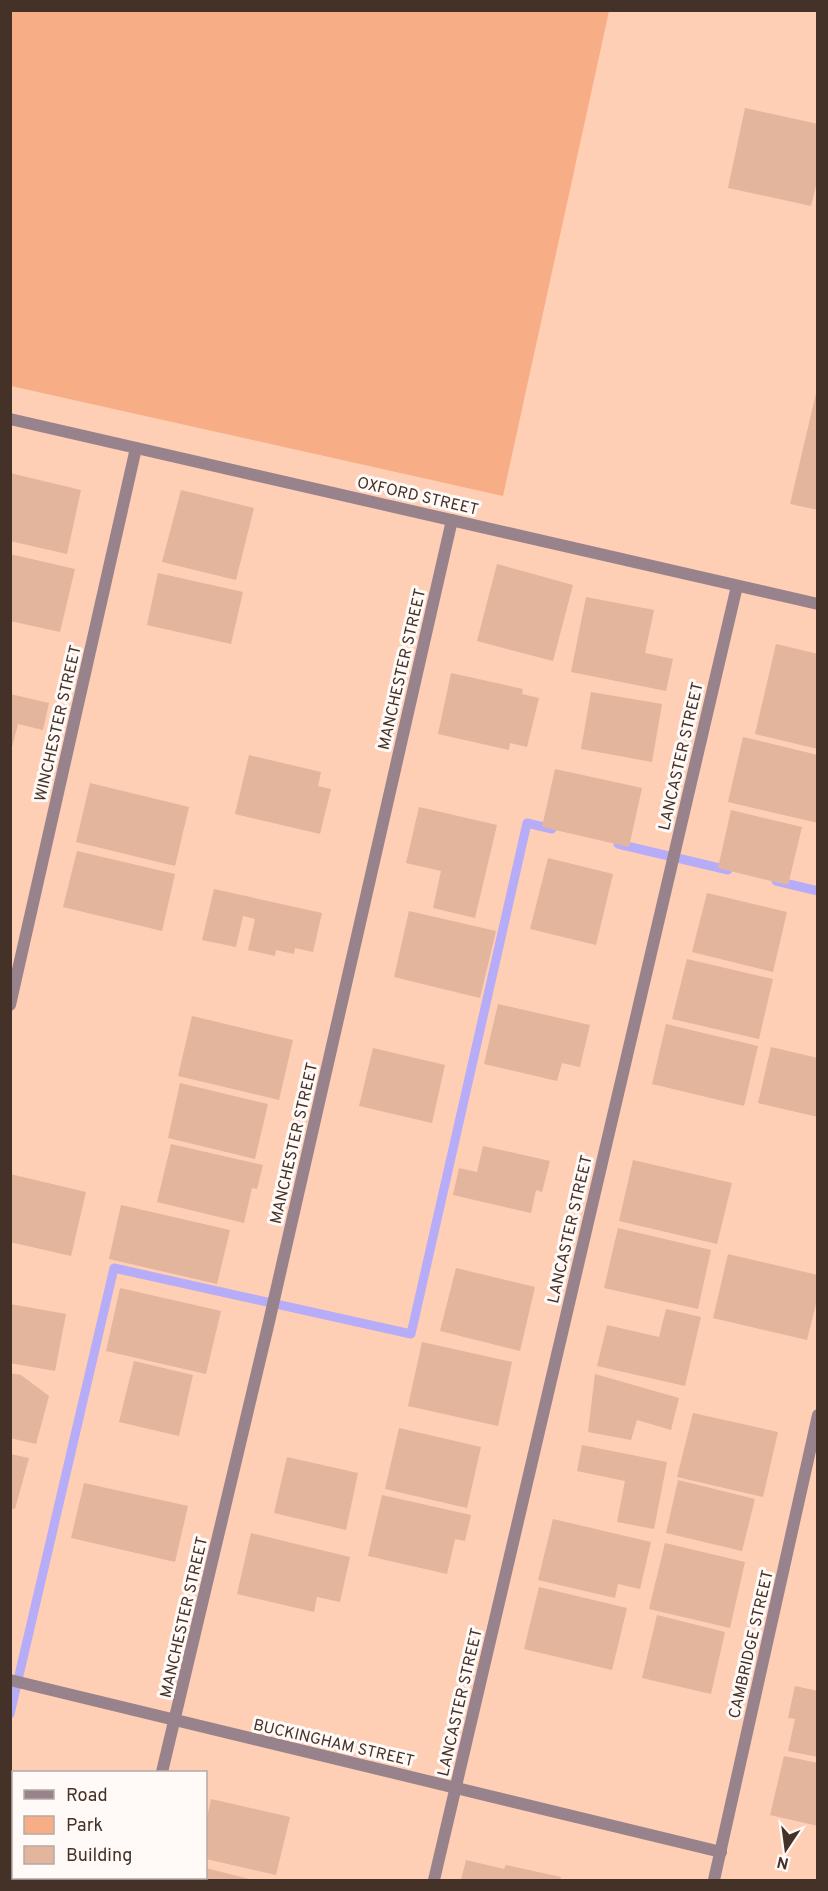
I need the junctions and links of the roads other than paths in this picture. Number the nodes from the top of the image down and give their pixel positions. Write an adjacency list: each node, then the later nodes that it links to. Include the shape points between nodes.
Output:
1 (10, 419): 2 (street, OXFORD STREET)
2 (136, 448): 3 (street, OXFORD STREET); 6 (street, WINCHESTER STREET)
3 (453, 520): 4 (street, OXFORD STREET); 9 (street, MANCHESTER STREET)
4 (737, 585): 5 (street, OXFORD STREET); 11 (street, LANCASTER STREET)
5 (818, 604)
6 (10, 1005)
7 (817, 1419): 12 (street, CAMBRIDGE STREET)
8 (10, 1680): 9 (street, BUCKINGHAM STREET)
9 (176, 1721): 10 (street, MANCHESTER STREET); 11 (street, BUCKINGHAM STREET)
10 (163, 1771)
11 (456, 1788): 12 (street, BUCKINGHAM STREET); 13 (street, LANCASTER STREET)
12 (721, 1852): 14 (street, CAMBRIDGE STREET)
13 (434, 1881)
14 (714, 1881)

